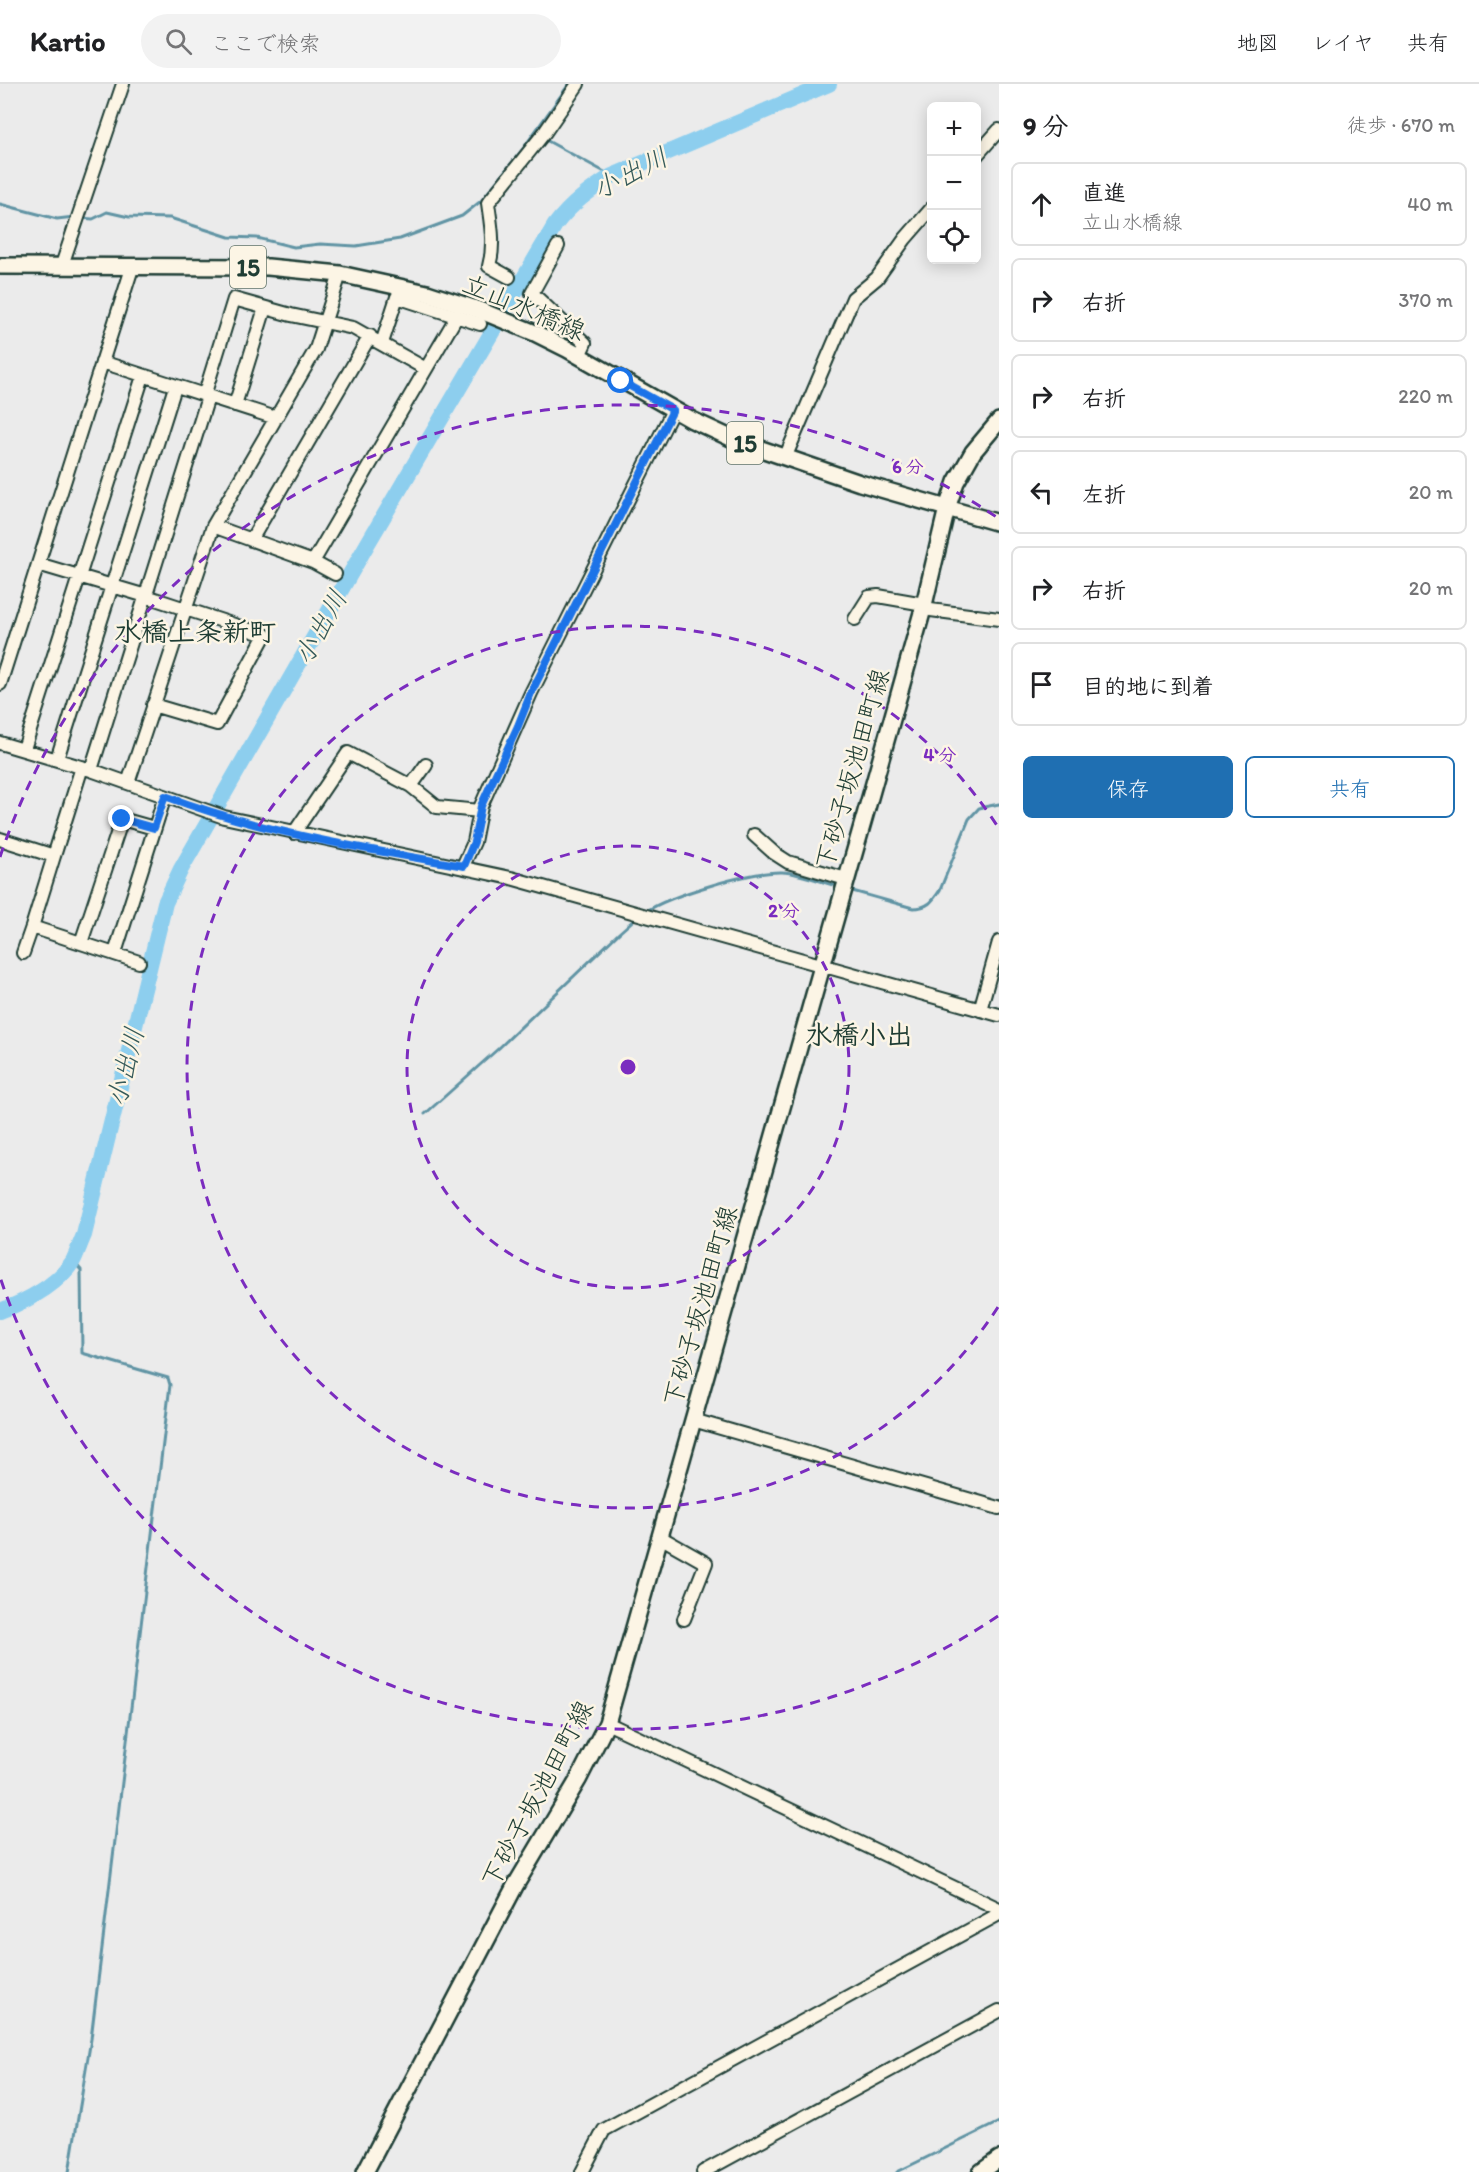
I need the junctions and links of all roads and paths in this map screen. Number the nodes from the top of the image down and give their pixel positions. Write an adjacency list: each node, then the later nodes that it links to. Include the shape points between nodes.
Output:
1 (123, 84): 7 (street)
2 (578, 84): 11 (street, via 488,203 493,241 489,266)
3 (999, 130): 4 (street)
4 (981, 150)
5 (930, 210): 28 (street, via 877,279 853,298)
6 (558, 246): 18 (street, via 532,293 585,343)
7 (62, 265): 8 (main road, 立山水橋線 / 15); 9 (main road, 立山水橋線 / 15)
8 (133, 265): 10 (main road, 立山水橋線 / 15, via 268,267); 19 (street)
9 (0, 266)
10 (340, 274): 14 (main road, 立山水橋線 / 15, via 427,293); 15 (street)
11 (509, 277)
12 (266, 308): 15 (street); 23 (street, via 234,299); 24 (street)
13 (457, 316): 14 (street); 17 (street, via 397,297); 20 (street)
14 (484, 319): 18 (main road, 立山水橋線 / 15, via 508,322)
15 (326, 321): 16 (street); 26 (street, via 316,349)
16 (370, 336): 17 (street); 32 (street)
17 (382, 343): 20 (street)
18 (579, 356): 25 (main road, 立山水橋線 / 15)
19 (102, 362): 21 (street); 34 (street)
20 (426, 369): 33 (street)
21 (143, 376): 22 (street); 36 (street)
22 (176, 387): 23 (street); 37 (street)
23 (206, 397): 24 (street); 38 (street)
24 (235, 405): 26 (street)
25 (673, 410): 28 (main road, 立山水橋線 / 15, via 735,440); 53 (street, via 531,693)
26 (276, 418): 31 (street)
27 (999, 422): 29 (main road, 下砂子坂池田町線, via 973,452)
28 (785, 458): 29 (main road, 立山水橋線 / 15)
29 (947, 508): 30 (main road, 立山水橋線 / 15); 39 (main road, 下砂子坂池田町線)
30 (999, 523)
31 (213, 526): 32 (street); 40 (street)
32 (251, 540): 33 (street)
33 (314, 562): 35 (street)
34 (38, 564): 36 (street); 43 (street)
35 (335, 574)
36 (80, 576): 37 (street); 46 (street)
37 (113, 586): 38 (street); 47 (street)
38 (146, 596): 40 (street); 49 (street)
39 (923, 606): 41 (street, via 869,597); 42 (street); 60 (main road, 下砂子坂池田町線)
40 (185, 608): 44 (street); 44 (street, via 265,635 217,724)
41 (855, 619)
42 (999, 619)
43 (0, 684)
44 (153, 705): 50 (street)
45 (0, 743): 46 (street)
46 (24, 749): 47 (street)
47 (57, 759): 49 (street)
48 (426, 765): 51 (street)
49 (86, 769): 50 (street); 58 (street)
50 (128, 783): 52 (street)
51 (411, 786): 53 (street, via 437,807); 55 (street, via 348,753)
52 (165, 796): 54 (street); 55 (street, via 224,817)
53 (480, 811): 59 (street)
54 (154, 828): 63 (street, via 122,819); 65 (street)
55 (294, 833): 59 (street)
56 (754, 835): 60 (street, via 788,862)
57 (0, 839): 58 (street)
58 (54, 856): 61 (street)
59 (464, 866): 67 (street)
60 (846, 879): 67 (main road, 下砂子坂池田町線)
61 (32, 927): 63 (street); 64 (street)
62 (999, 942): 68 (street)
63 (81, 943): 65 (street)
64 (23, 953)
65 (115, 953): 66 (street)
66 (140, 962)
67 (821, 965): 68 (street); 70 (main road, 下砂子坂池田町線)
68 (980, 1010): 69 (street)
69 (999, 1015)
70 (693, 1420): 71 (street); 72 (main road, 下砂子坂池田町線)
71 (999, 1508)
72 (660, 1537): 73 (street, via 706,1563); 74 (main road, 下砂子坂池田町線)
73 (684, 1619)
74 (607, 1724): 75 (street); 79 (main road, 下砂子坂池田町線, via 515,1886)
75 (999, 1909)
76 (999, 1914): 80 (street, via 604,2130)
77 (999, 2011): 81 (street)
78 (999, 2160): 82 (main road)
79 (365, 2172)
80 (582, 2172)
81 (703, 2172)
82 (981, 2172)

